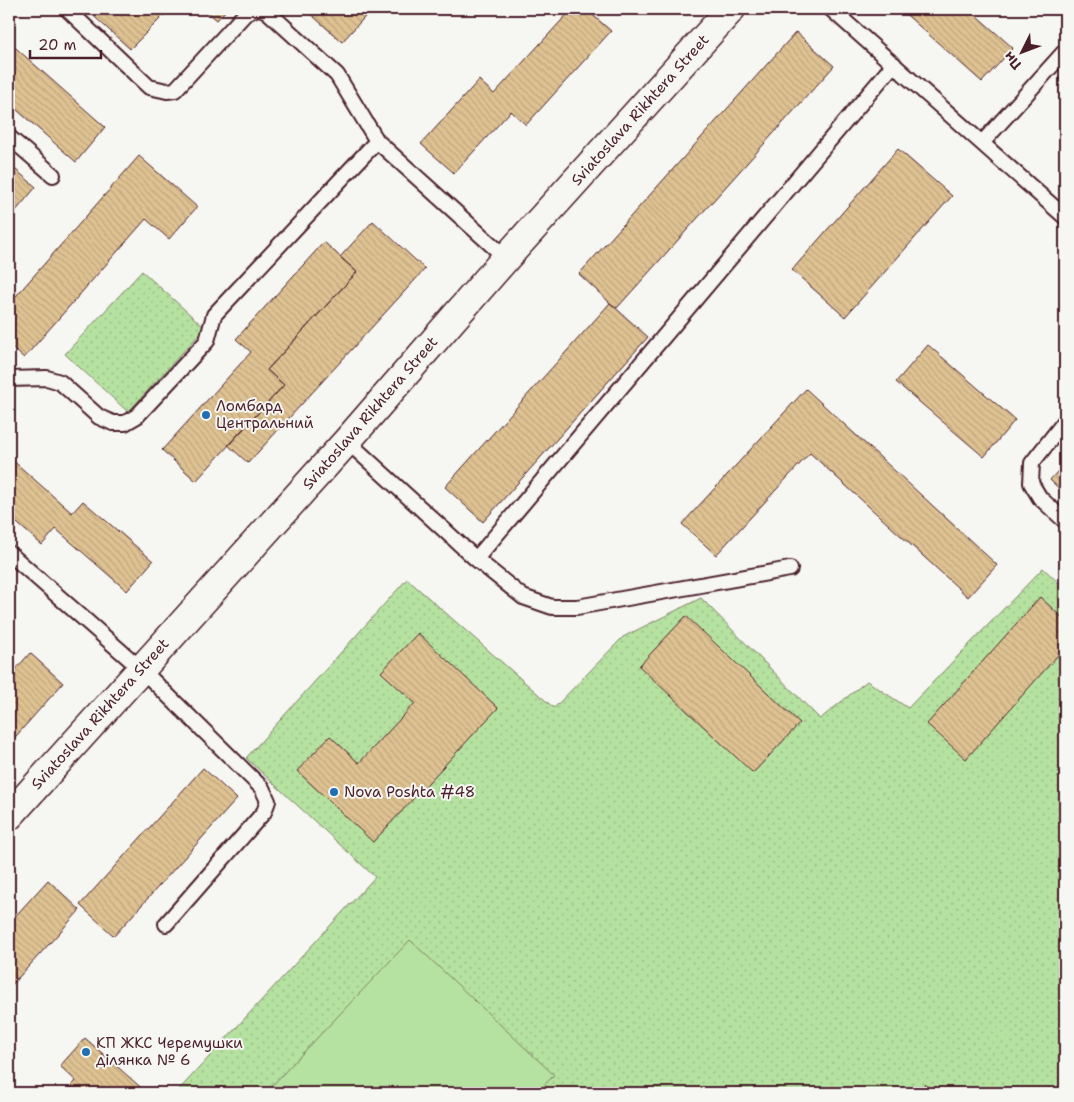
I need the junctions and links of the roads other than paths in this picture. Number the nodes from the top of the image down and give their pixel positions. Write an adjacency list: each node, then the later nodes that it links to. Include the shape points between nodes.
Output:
1 (67, 9): 2 (lane, via 149,87 167,91 175,90 245,14)
2 (262, 9): 8 (lane, via 337,75)
3 (731, 9): 12 (main road, Sviatoslava Rikhtera Street)
4 (831, 9): 6 (lane)
5 (1065, 51): 9 (lane)
6 (894, 64): 9 (lane); 18 (lane)
7 (9, 137): 10 (lane)
8 (377, 141): 12 (lane); 13 (lane, via 214,315 207,341 137,416 125,423 114,423 99,416 60,382 47,378)
9 (982, 143): 11 (lane)
10 (54, 175)
11 (1065, 217)
12 (506, 258): 15 (main road, Sviatoslava Rikhtera Street)
13 (9, 379)
14 (1065, 421): 16 (lane, via 1032,463 1031,483 1040,498)
15 (347, 441): 18 (lane); 20 (main road, Sviatoslava Rikhtera Street)
16 (1065, 521)
17 (9, 553): 20 (lane)
18 (476, 559): 19 (lane, via 524,597 552,607 577,607)
19 (790, 569)
20 (140, 668): 21 (main road, Sviatoslava Rikhtera Street); 22 (lane, via 262,788 268,801 264,812)
21 (9, 816)
22 (166, 924)

